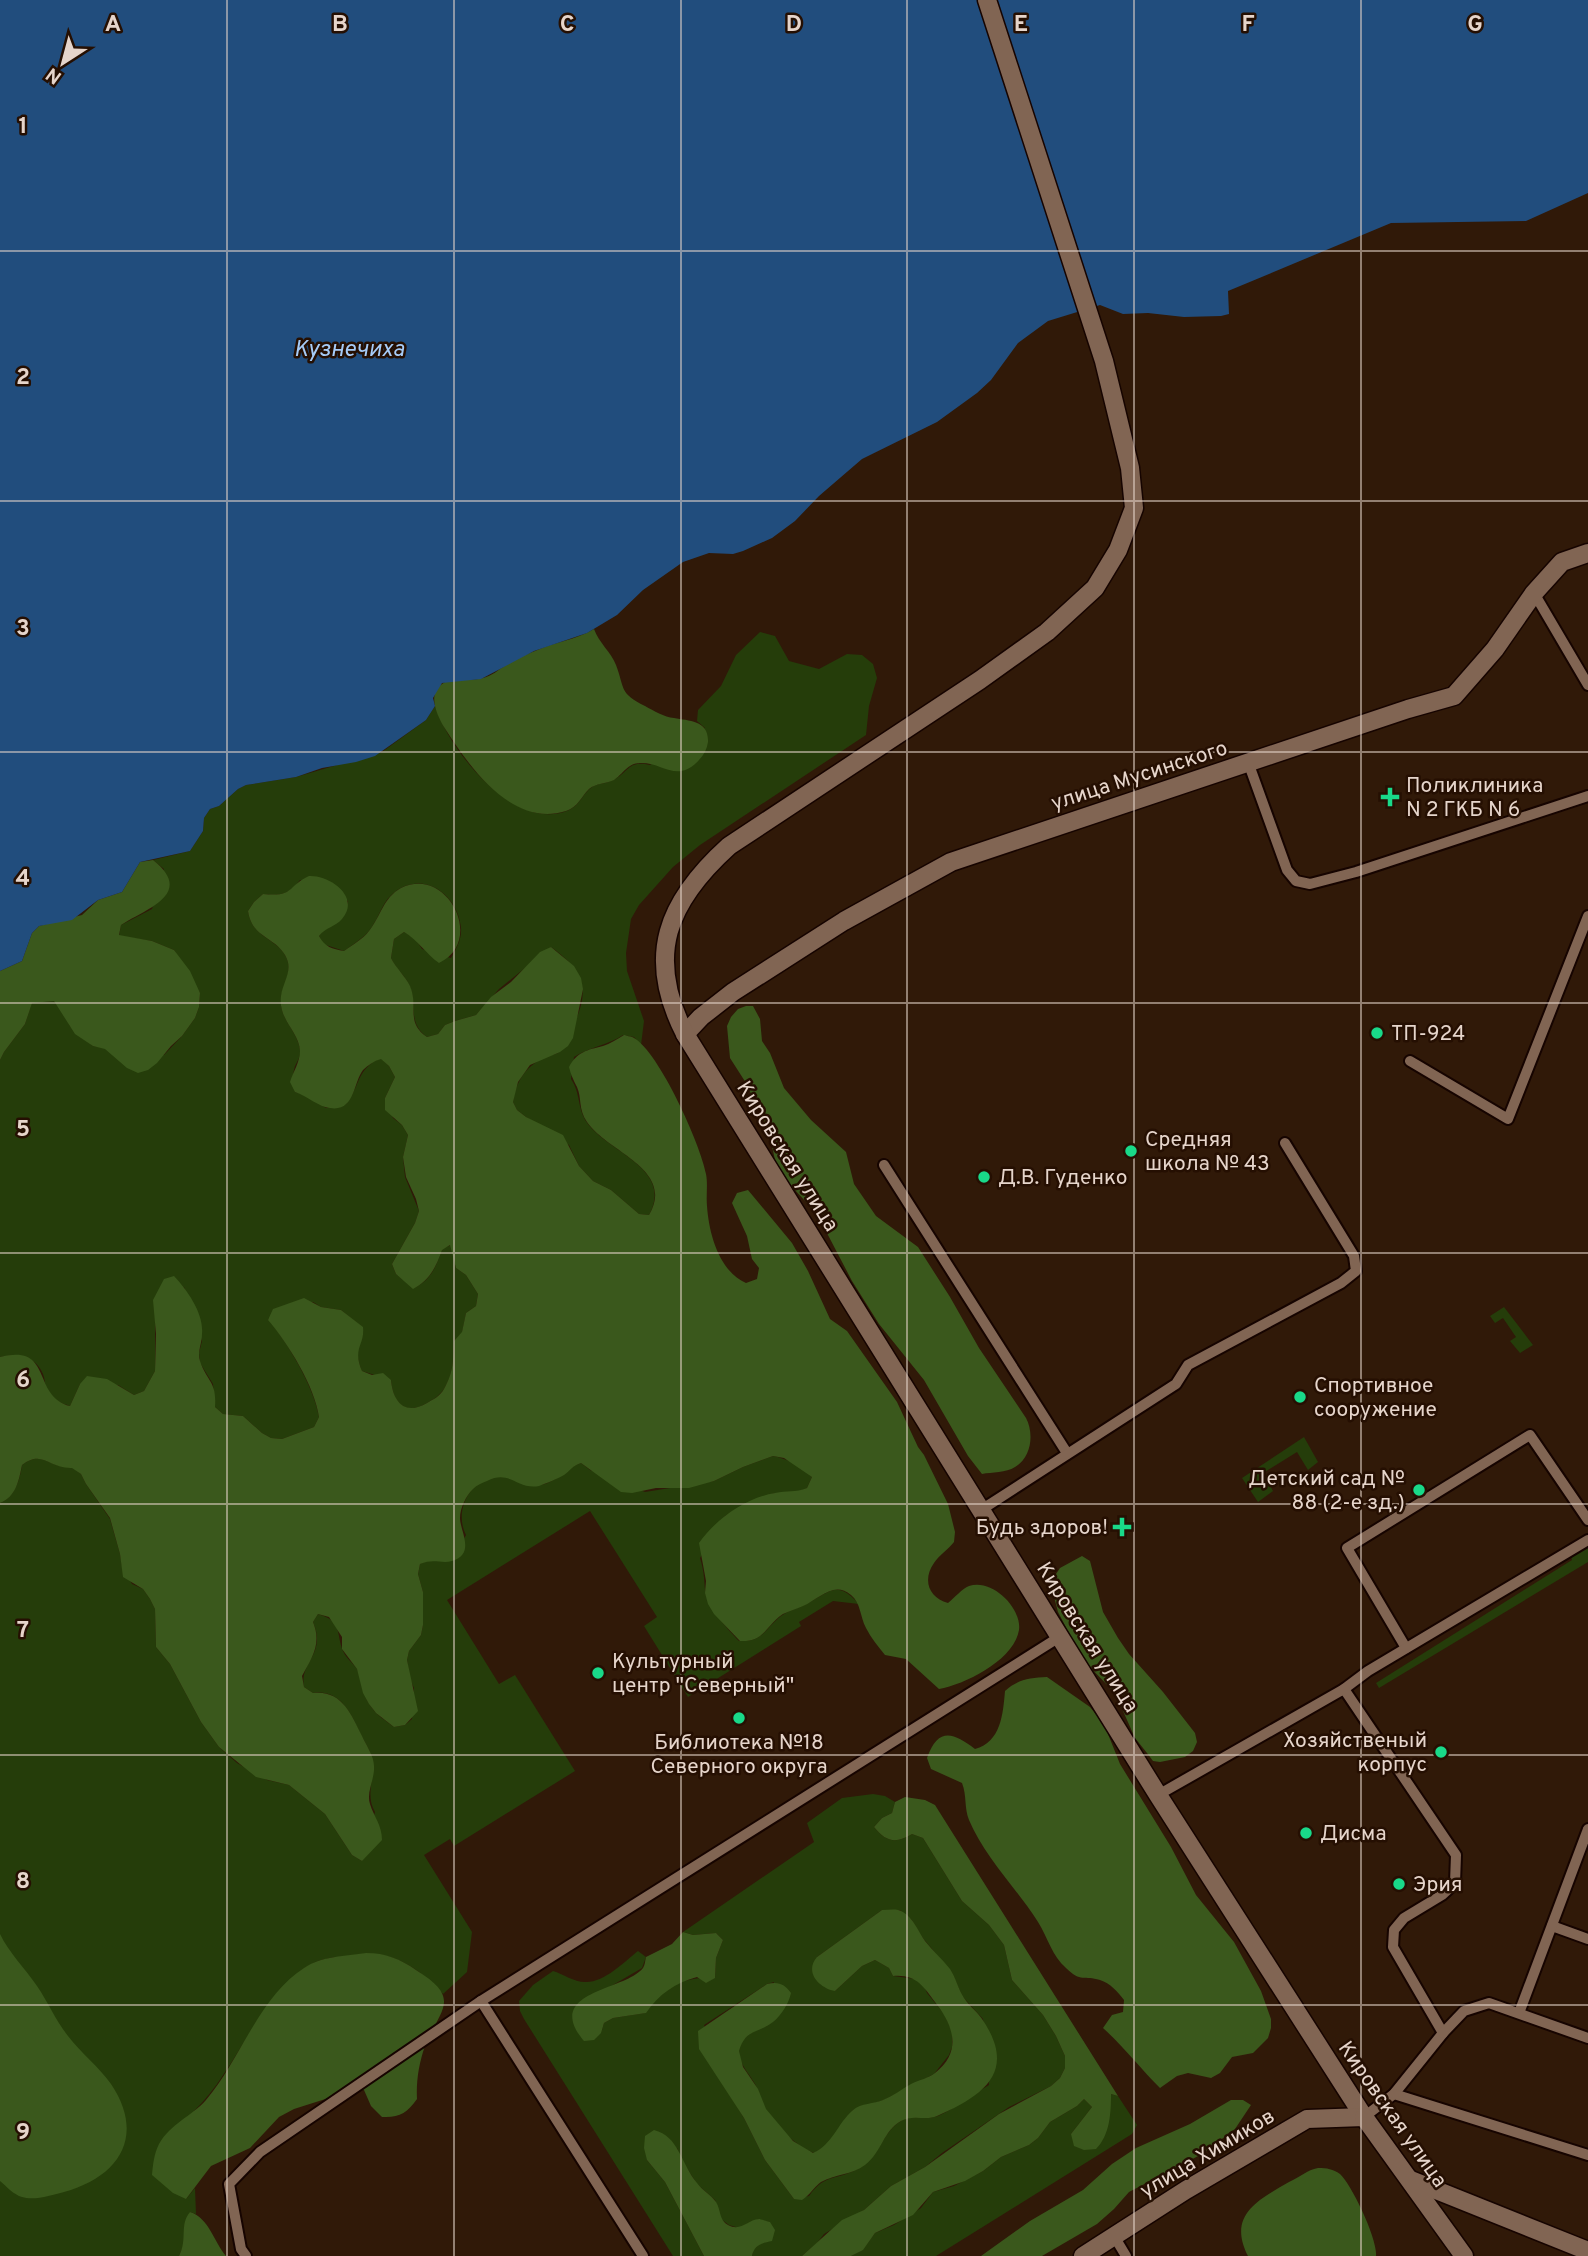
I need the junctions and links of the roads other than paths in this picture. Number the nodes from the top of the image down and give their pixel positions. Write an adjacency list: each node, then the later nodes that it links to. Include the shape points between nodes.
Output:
1 (987, 0): 8 (street, Кировская улица, via 1104,361 1130,468 1134,508 1118,550 1095,588 1047,632 729,846 707,866 683,897 666,946 667,988)
2 (1588, 553): 3 (street, улица Мусинского, via 1562,562)
3 (1534, 593): 4 (lane); 5 (street, улица Мусинского, via 1495,649 1454,696)
4 (1588, 685)
5 (1248, 762): 6 (lane, via 1287,870 1296,881 1310,884); 8 (street, улица Мусинского, via 951,862 844,921 733,992)
6 (1588, 796)
7 (1588, 916): 9 (lane, via 1508,1119)
8 (685, 1034): 13 (street, Кировская улица)
9 (1410, 1061)
10 (1285, 1143): 12 (lane, via 1354,1256 1356,1271 1188,1365 1176,1384)
11 (884, 1165): 12 (lane)
12 (1067, 1453): 13 (lane)
13 (981, 1510): 16 (street, Кировская улица)
14 (1588, 1520): 17 (lane, via 1531,1434 1347,1548)
15 (1588, 1540): 17 (lane)
16 (1061, 1636): 19 (street, Кировская улица); 23 (lane)
17 (1406, 1648): 18 (lane)
18 (1344, 1689): 19 (lane); 25 (lane, via 1456,1855 1455,1883 1394,1930 1393,1947)
19 (1158, 1795): 28 (street, Кировская улица)
20 (1588, 1829): 21 (lane)
21 (1552, 1926): 22 (lane); 24 (lane)
22 (1588, 1939)
23 (481, 2001): 33 (lane, via 260,2152 229,2185); 34 (lane)
24 (1519, 2013): 25 (lane, via 1489,2003 1464,2011); 26 (lane)
25 (1443, 2033): 27 (lane)
26 (1588, 2038)
27 (1394, 2094): 28 (lane); 29 (lane)
28 (1364, 2117): 30 (street, Кировская улица); 31 (street, улица Химиков, via 1307,2119)
29 (1588, 2155)
30 (1410, 2180): 32 (street); 37 (street, Кировская улица)
31 (1114, 2236): 35 (street, улица Химиков); 36 (lane)
32 (1588, 2251)
33 (246, 2256)
34 (643, 2256)
35 (1083, 2256)
36 (1126, 2256)
37 (1464, 2256)

